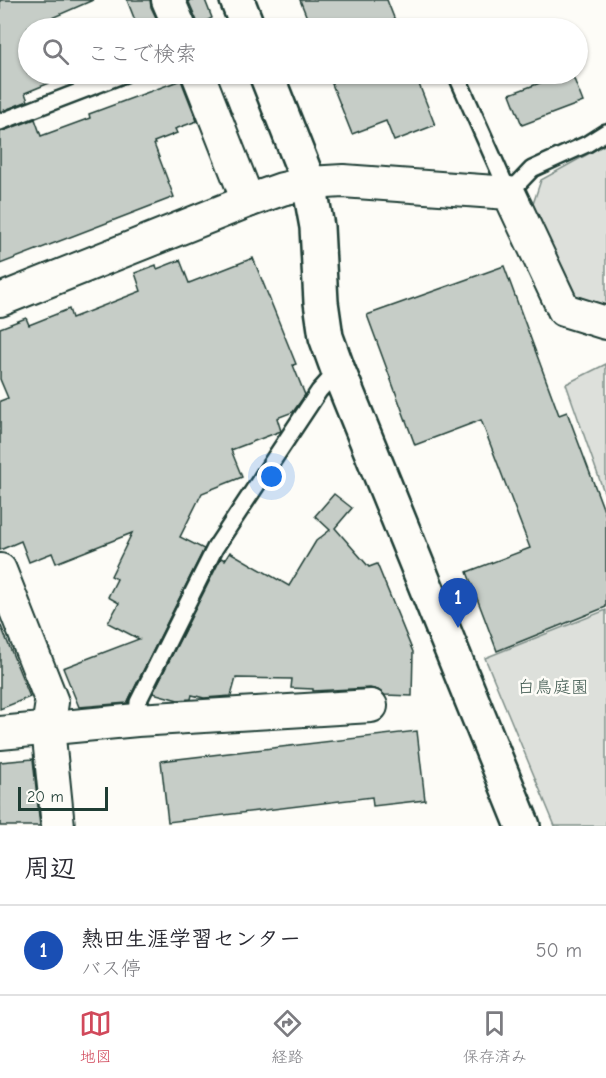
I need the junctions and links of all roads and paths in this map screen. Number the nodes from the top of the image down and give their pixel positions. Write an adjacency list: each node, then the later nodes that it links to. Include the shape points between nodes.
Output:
1 (168, 0): 3 (street)
2 (237, 0): 4 (street)
3 (176, 18)
4 (244, 18)
5 (99, 84): 9 (lane)
6 (202, 84): 13 (street)
7 (270, 84): 11 (street)
8 (460, 84): 12 (lane)
9 (0, 122)
10 (606, 132): 12 (lane, via 532,169)
11 (309, 183): 12 (street, via 343,181); 13 (street); 16 (street, via 317,227 324,326)
12 (509, 193): 15 (street, via 564,310)
13 (248, 201): 14 (street)
14 (0, 300)
15 (606, 323)
16 (338, 370): 19 (lane, via 319,391 215,548 138,702); 23 (street)
17 (0, 570): 20 (street, via 52,702)
18 (371, 706): 19 (street)
19 (137, 720): 20 (street)
20 (48, 728): 21 (street); 22 (street)
21 (0, 733)
22 (58, 826)
23 (523, 826)

